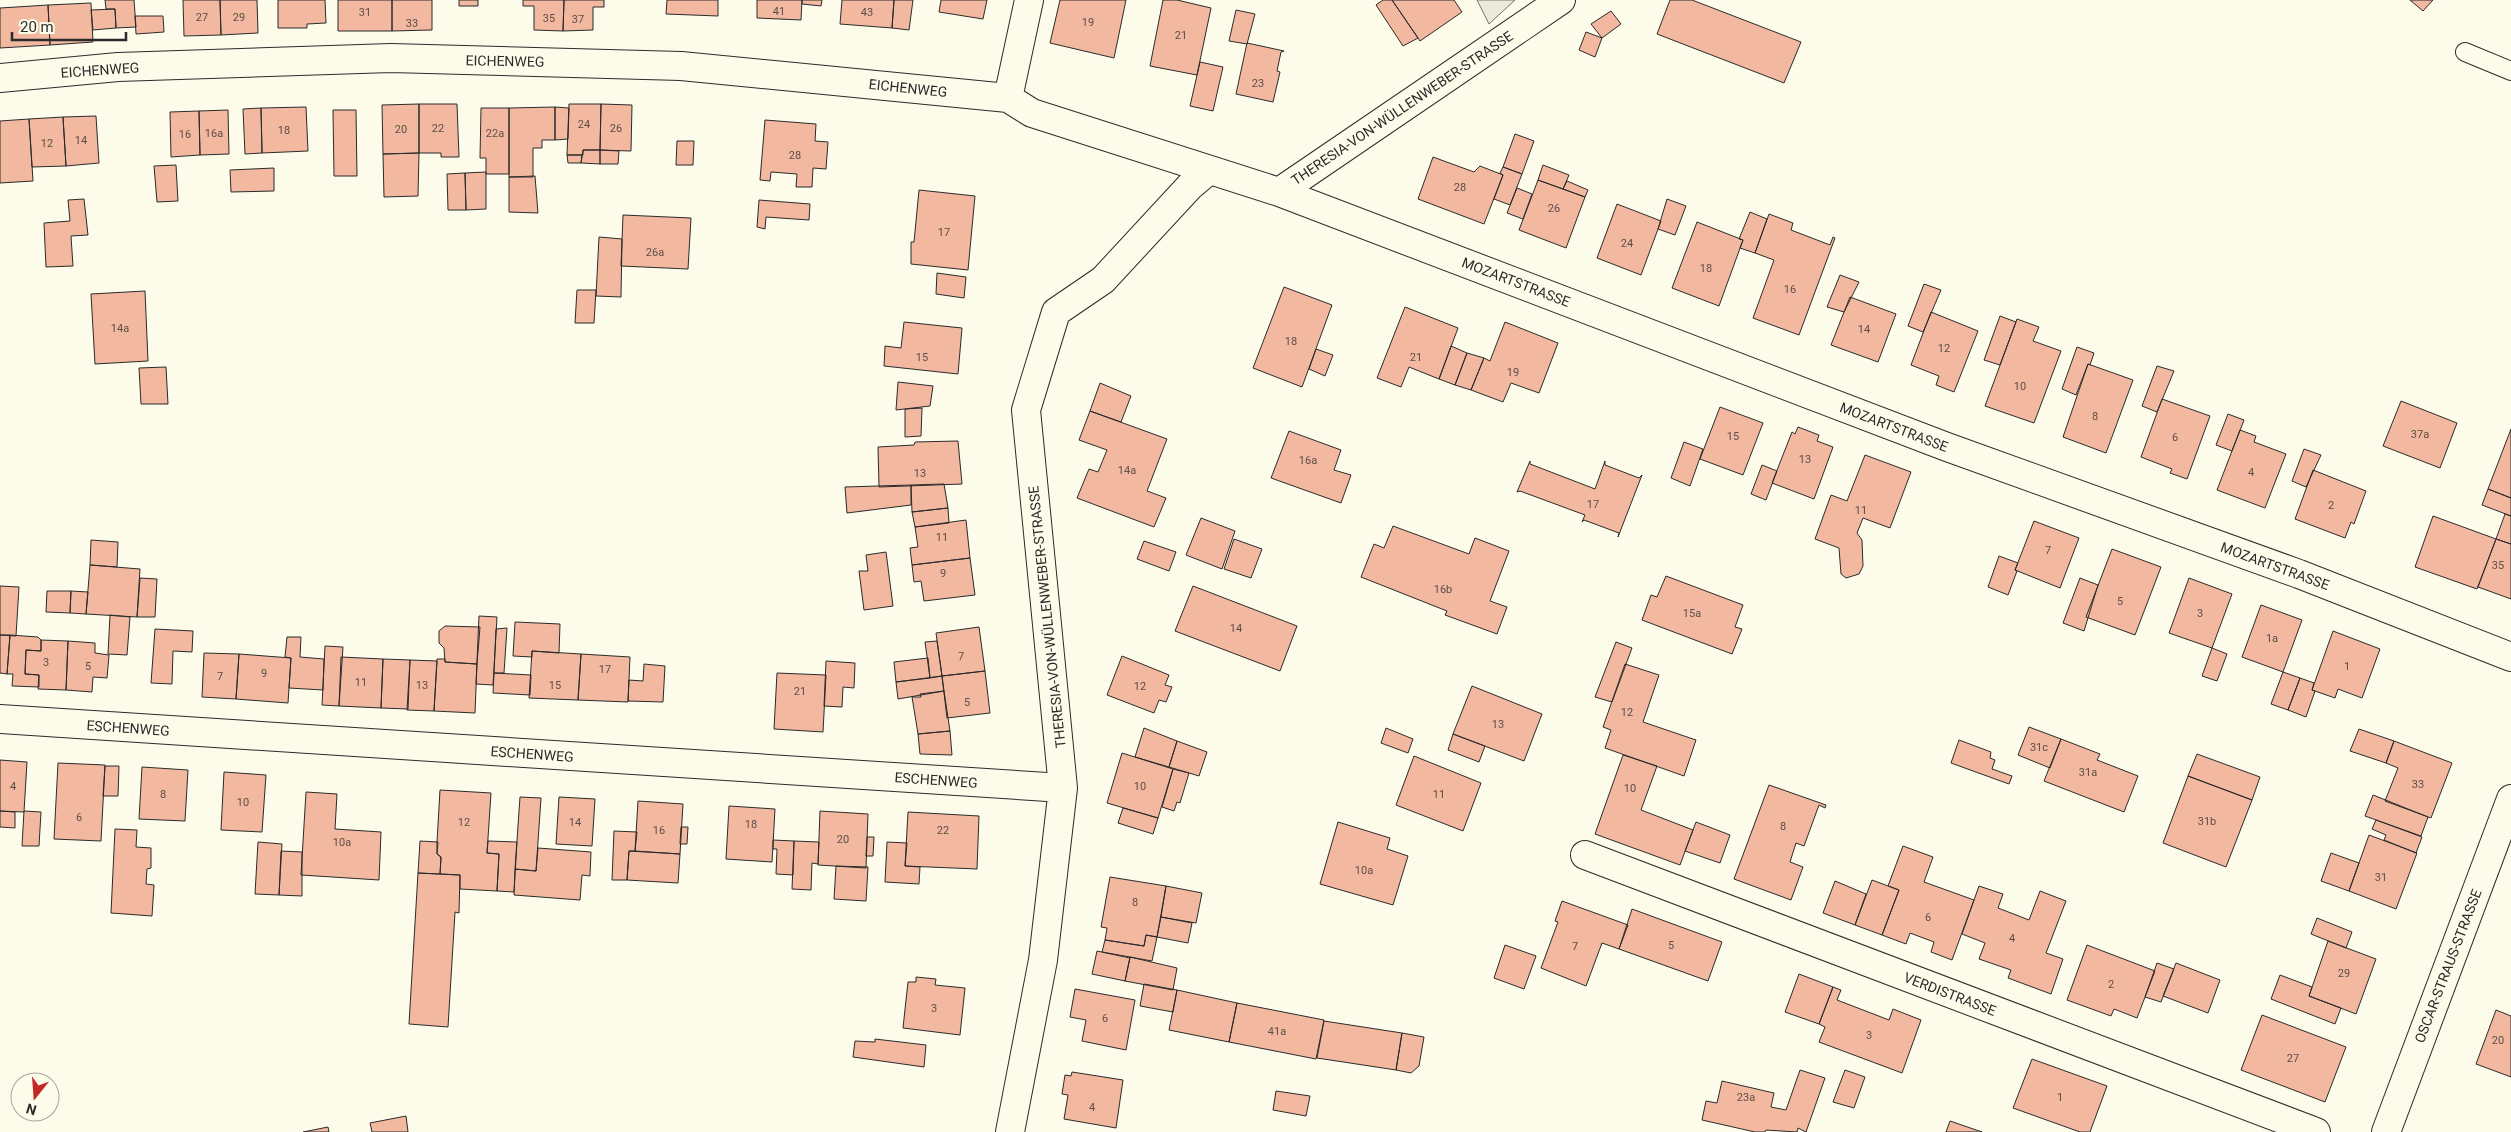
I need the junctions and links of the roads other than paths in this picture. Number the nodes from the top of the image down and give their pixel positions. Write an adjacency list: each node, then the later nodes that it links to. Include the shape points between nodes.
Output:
1 (1029, 0): 6 (street)
2 (1561, 0): 8 (street, THERESIA-VON-WÜLLENWEBER-STRASSE)
3 (2465, 52): 4 (lane)
4 (2511, 71)
5 (0, 78): 6 (street, EICHENWEG, via 118,67 391,58 681,66)
6 (1008, 98): 7 (street, THERESIA-VON-WÜLLENWEBER-STRASSE, via 1032,113)
7 (1209, 170): 8 (street, THERESIA-VON-WÜLLENWEBER-STRASSE); 11 (street, THERESIA-VON-WÜLLENWEBER-STRASSE, via 1190,186 1103,280 1056,312 1026,410)
8 (1280, 192): 9 (street, MOZARTSTRASSE, via 1946,447 2299,574)
9 (2511, 657)
10 (0, 719): 11 (street, ESCHENWEG)
11 (1063, 788): 14 (street, THERESIA-VON-WÜLLENWEBER-STRASSE, via 1043,960)
12 (2511, 800): 16 (street, OSCAR-STRAUS-STRASSE)
13 (1585, 855): 15 (street, VERDISTRASSE)
14 (1010, 1132)
15 (2316, 1132)
16 (2386, 1132)

